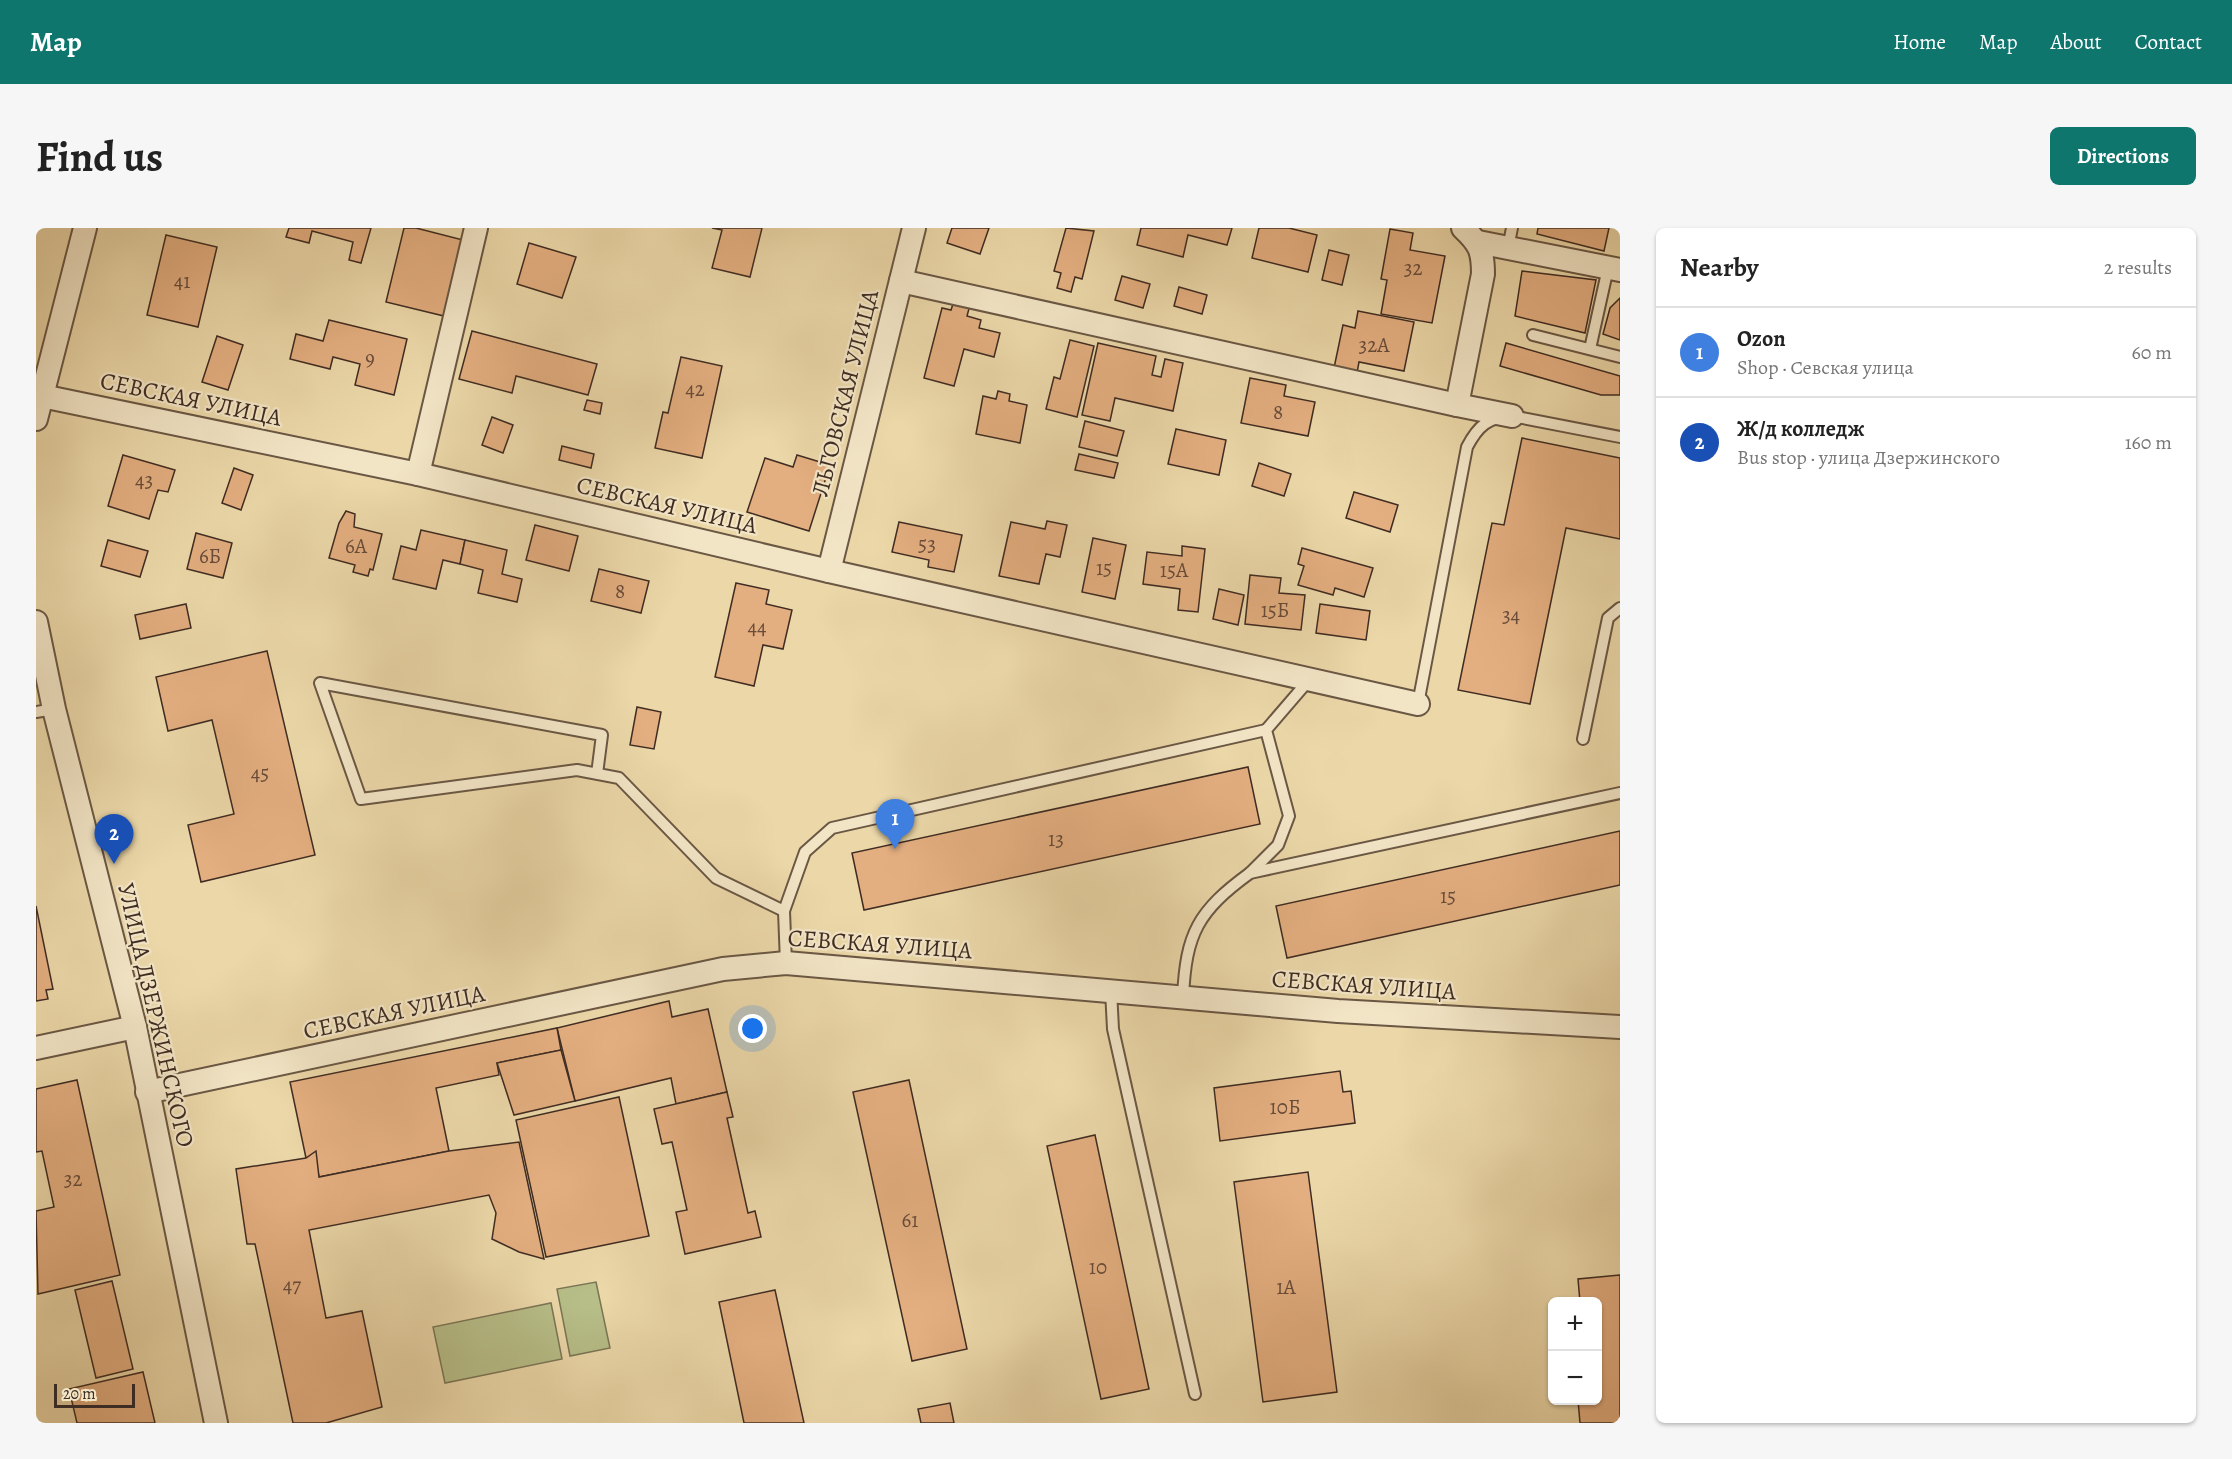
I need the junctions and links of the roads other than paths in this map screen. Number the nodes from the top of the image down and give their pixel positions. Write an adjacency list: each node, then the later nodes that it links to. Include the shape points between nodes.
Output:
1 (85, 228): 9 (street)
2 (476, 228): 17 (street)
3 (914, 228): 7 (street, ЛЬГОВСКАЯ УЛИЦА)
4 (1470, 235): 5 (street); 13 (street, via 1483,258 1483,274)
5 (1510, 238): 6 (street)
6 (1614, 269): 10 (lane)
7 (901, 280): 13 (street); 18 (street, ЛЬГОВСКАЯ УЛИЦА)
8 (1533, 335): 10 (lane)
9 (46, 338): 12 (street)
10 (1590, 349): 11 (lane)
11 (1620, 357)
12 (42, 396): 15 (street); 17 (street, СЕВСКАЯ УЛИЦА)
13 (1457, 405): 14 (street)
14 (1512, 416): 16 (lane); 23 (lane, via 1485,422 1467,447)
15 (36, 419)
16 (1620, 437)
17 (418, 474): 18 (street, СЕВСКАЯ УЛИЦА)
18 (829, 571): 22 (street, СЕВСКАЯ УЛИЦА)
19 (1620, 608): 26 (lane, via 1608,618)
20 (36, 621): 21 (street, УЛИЦА ДЗЕРЖИНСКОГО)
21 (40, 663): 24 (street, УЛИЦА ДЗЕРЖИНСКОГО)
22 (1309, 680): 23 (street, СЕВСКАЯ УЛИЦА); 25 (lane)
23 (1418, 704)
24 (45, 710): 34 (street, УЛИЦА ДЗЕРЖИНСКОГО)
25 (1266, 730): 29 (lane, via 1289,816 1278,845); 30 (lane, via 832,828 806,852)
26 (1583, 739)
27 (597, 774): 27 (lane, via 577,770 361,799 320,683 603,735); 30 (lane, via 619,778 716,878)
28 (1620, 793): 29 (lane)
29 (1250, 873): 33 (lane, via 1219,895 1199,923 1185,958)
30 (784, 911): 31 (lane)
31 (786, 963): 32 (street, СЕВСКАЯ УЛИЦА); 37 (street, СЕВСКАЯ УЛИЦА, via 723,969)
32 (1111, 990): 33 (street, СЕВСКАЯ УЛИЦА); 38 (lane, via 1113,1029)
33 (1183, 997): 35 (street, СЕВСКАЯ УЛИЦА, via 1338,1011)
34 (135, 1027): 36 (street); 37 (street, УЛИЦА ДЗЕРЖИНСКОГО)
35 (1620, 1027)
36 (36, 1048)
37 (147, 1092): 39 (street, УЛИЦА ДЗЕРЖИНСКОГО)
38 (1195, 1394)
39 (216, 1423)

